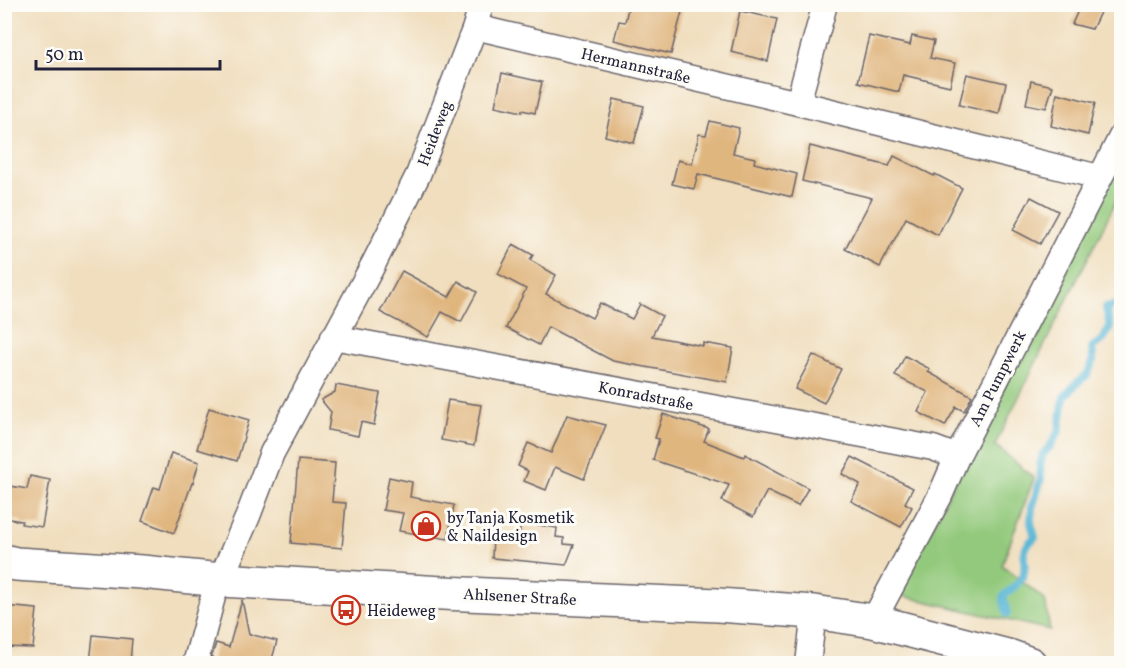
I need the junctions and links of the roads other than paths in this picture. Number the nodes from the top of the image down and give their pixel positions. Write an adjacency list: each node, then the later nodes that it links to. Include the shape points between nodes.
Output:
1 (825, 4): 3 (street)
2 (478, 16): 3 (street, Hermannstraße); 6 (street, Heideweg, via 418,175)
3 (798, 103): 5 (street, Hermannstraße)
4 (1122, 135): 5 (street, Am Pumpwerk)
5 (1099, 177): 7 (street, Am Pumpwerk)
6 (333, 337): 7 (street, Konradstraße, via 933,448); 9 (street, Heideweg, via 272,453)
7 (957, 458): 11 (street, Am Pumpwerk)
8 (4, 561): 9 (main road, Ahlsener Straße)
9 (221, 580): 10 (main road, Ahlsener Straße); 12 (street, Heideweg)
10 (814, 612): 11 (main road, Ahlsener Straße); 13 (street)
11 (873, 621): 14 (main road, Ahlsener Straße)
12 (195, 663)
13 (808, 663)
14 (1030, 663)

